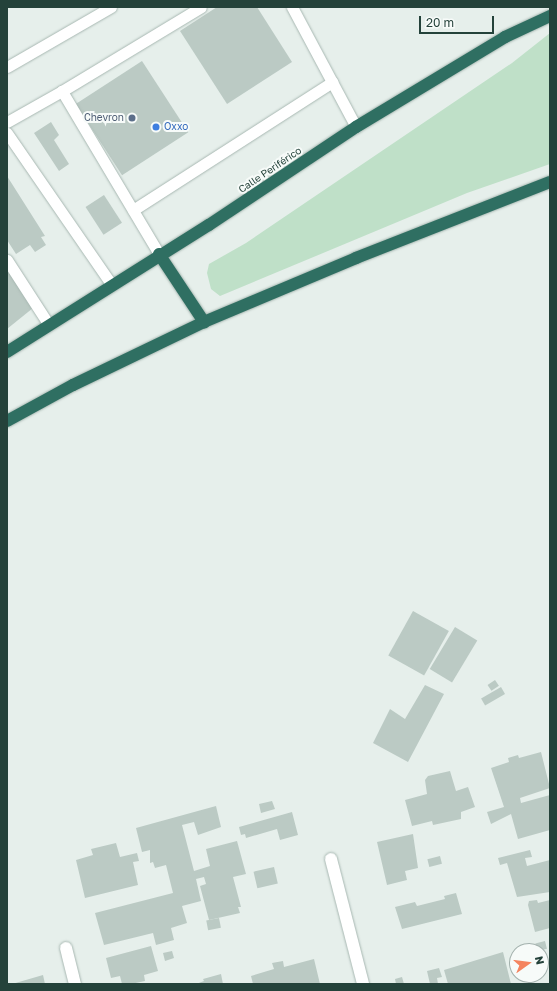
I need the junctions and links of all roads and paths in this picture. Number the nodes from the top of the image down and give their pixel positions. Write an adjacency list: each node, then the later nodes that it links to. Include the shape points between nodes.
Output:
1 (111, 7): 5 (lane)
2 (201, 7): 7 (lane)
3 (292, 7): 6 (lane)
4 (550, 16): 9 (highway, Calle Periférico, via 505,37)
5 (7, 67)
6 (332, 82): 9 (lane); 12 (lane)
7 (62, 91): 8 (lane); 12 (lane)
8 (7, 122)
9 (356, 127): 13 (highway, Calle Periférico, via 209,225)
10 (7, 133): 15 (lane)
11 (550, 182): 16 (highway, via 356,258)
12 (133, 210): 13 (lane)
13 (160, 254): 15 (highway, Calle Periférico); 16 (highway)
14 (8, 263): 17 (lane)
15 (111, 284): 17 (highway, Calle Periférico)
16 (204, 322): 19 (highway, via 73,385)
17 (49, 325): 18 (highway, Calle Periférico)
18 (7, 352)
19 (7, 421)
20 (331, 858): 23 (street)
21 (66, 948): 22 (street)
22 (75, 984)
23 (363, 984)

